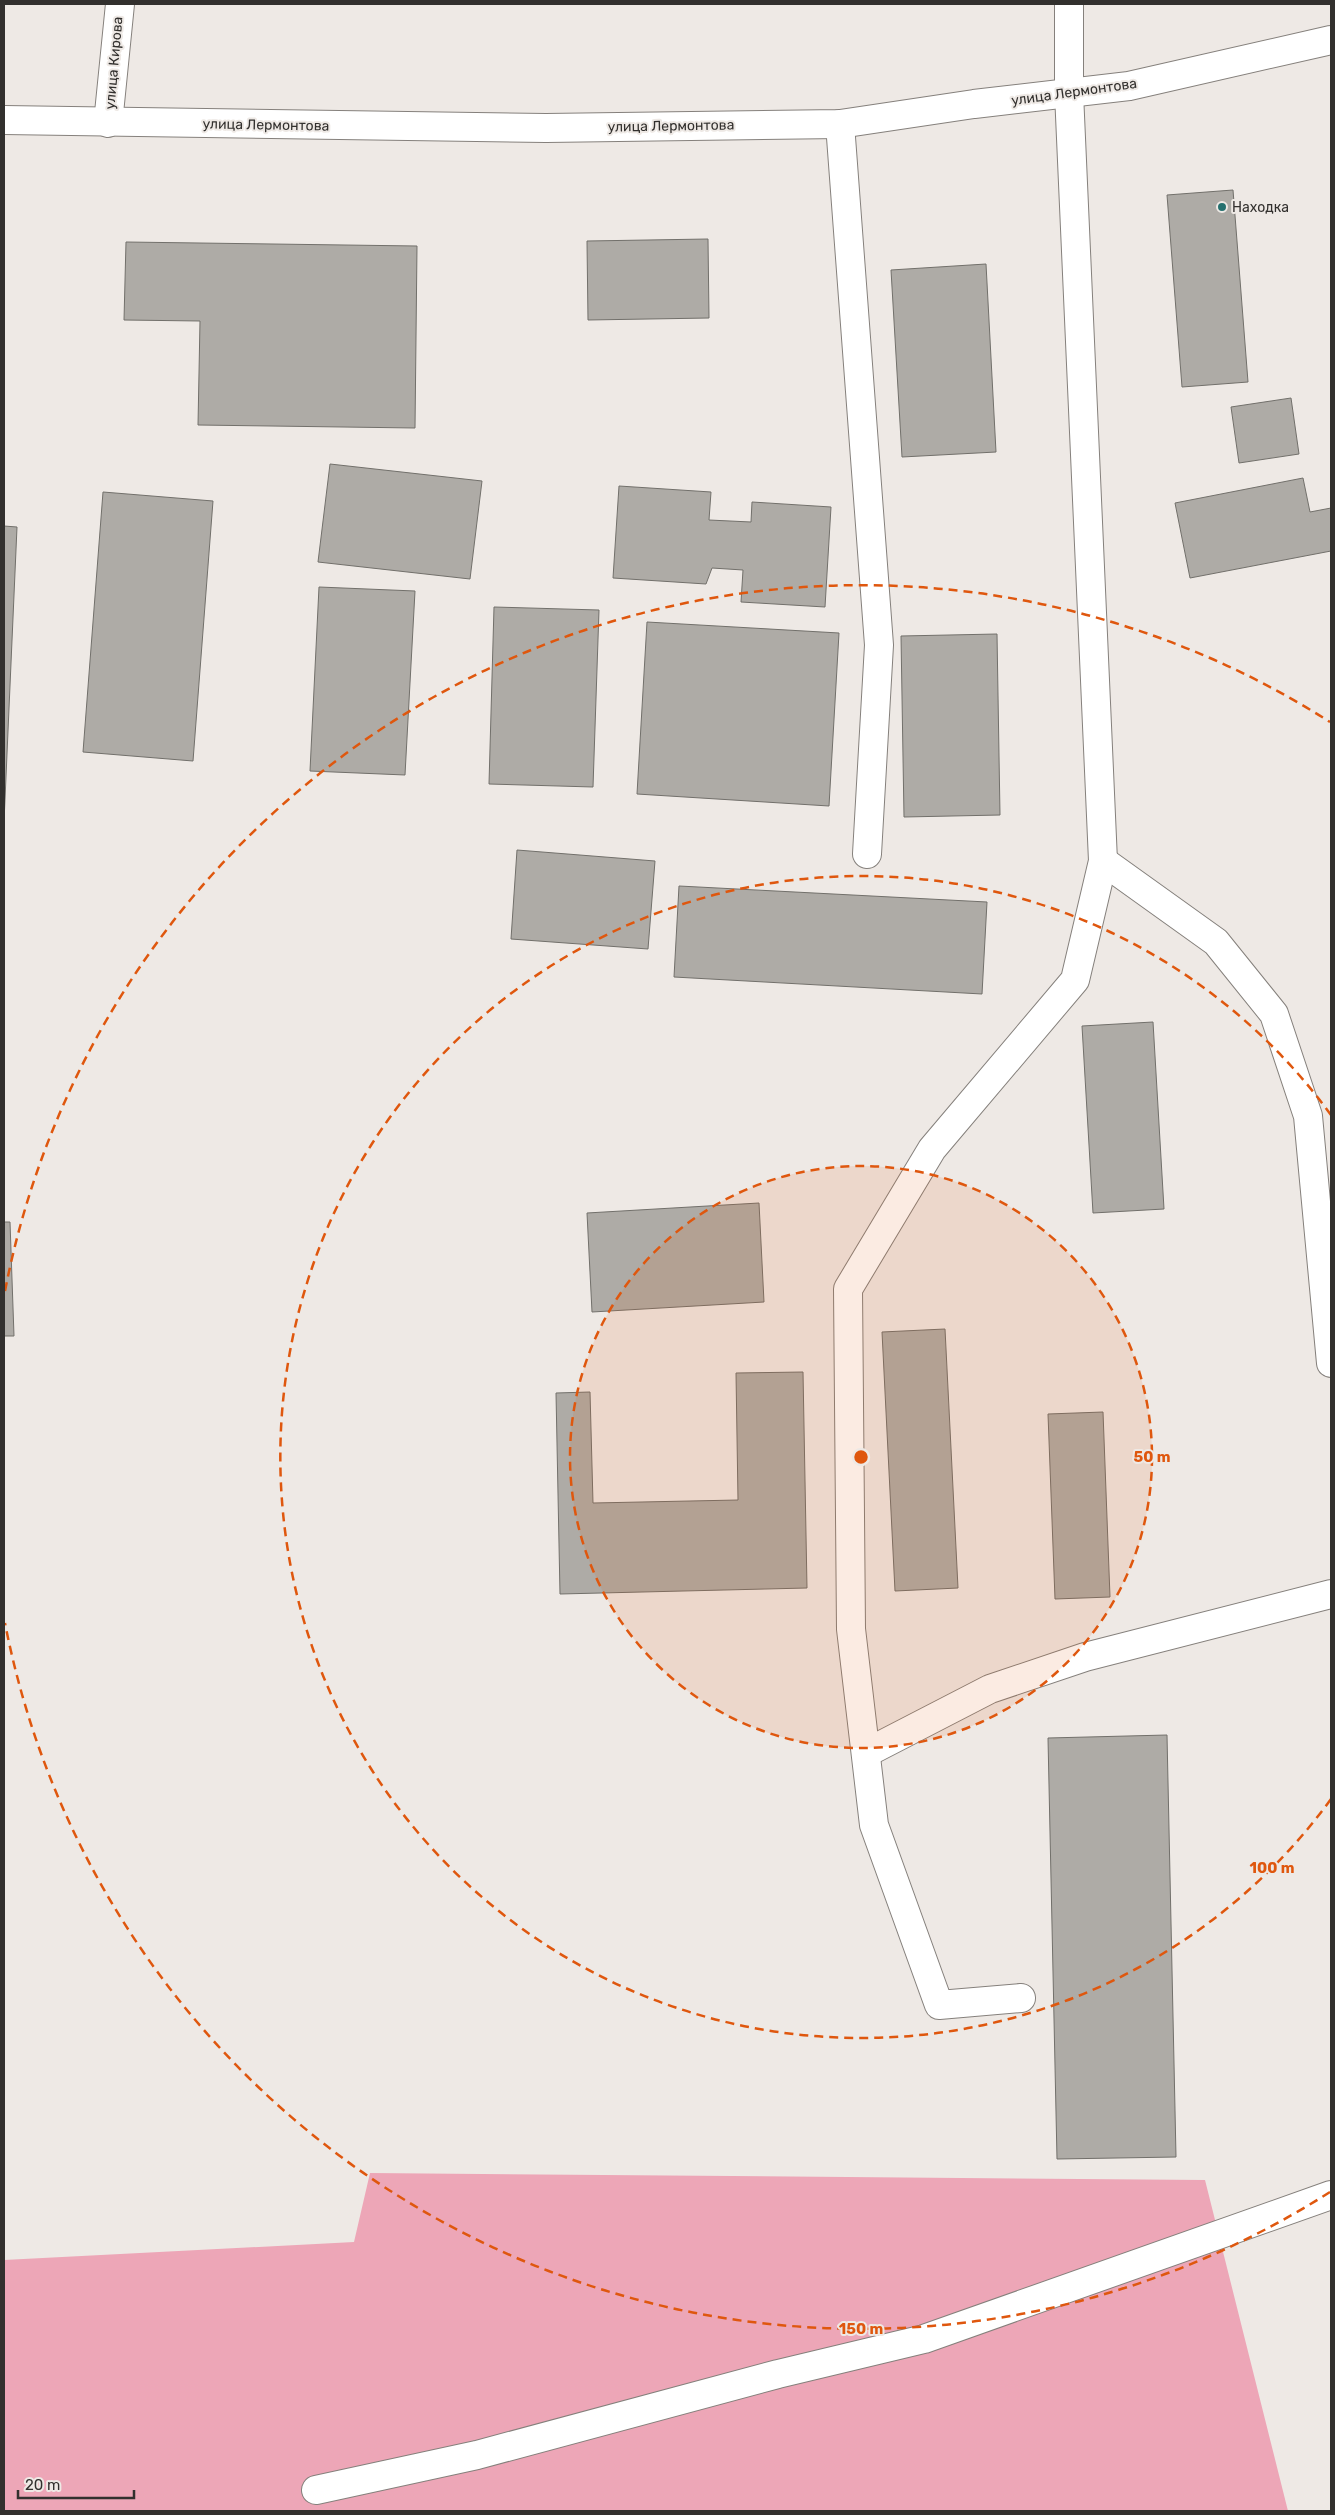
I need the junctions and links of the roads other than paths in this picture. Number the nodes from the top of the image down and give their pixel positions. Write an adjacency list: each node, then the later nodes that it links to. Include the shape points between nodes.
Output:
1 (120, 4): 6 (main road, улица Кирова)
2 (1069, 4): 4 (main road)
3 (1331, 40): 4 (main road, улица Лермонтова, via 1129,86)
4 (1069, 92): 7 (main road, улица Лермонтова); 9 (main road)
5 (4, 120): 6 (main road, улица Лермонтова)
6 (108, 123): 7 (main road, улица Лермонтова, via 546,128)
7 (840, 124): 8 (main road, via 878,645)
8 (867, 854)
9 (1103, 861): 10 (main road, via 1216,942 1274,1014); 14 (main road, via 1075,980 932,1149 848,1289 851,1628)
10 (1308, 1116): 11 (main road); 12 (main road)
11 (1331, 1156)
12 (1331, 1363)
13 (1331, 1594): 14 (main road, via 1085,1657 999,1686)
14 (866, 1753): 15 (main road, via 874,1825 939,2005)
15 (1021, 1998)
16 (1331, 2196): 17 (main road, via 924,2340 778,2374 477,2455)
17 (316, 2490)

